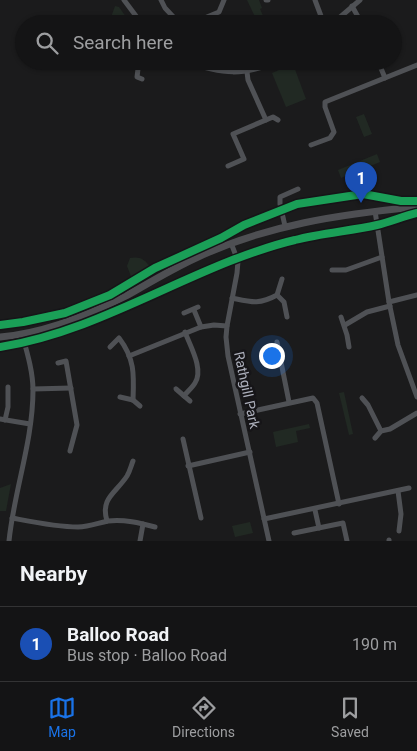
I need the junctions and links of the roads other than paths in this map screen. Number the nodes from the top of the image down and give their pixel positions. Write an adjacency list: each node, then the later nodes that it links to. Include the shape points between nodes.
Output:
1 (124, 0): 7 (street)
2 (161, 0): 8 (street)
3 (224, 0): 9 (street, via 219,12)
4 (315, 0): 10 (street)
5 (360, 0): 6 (street)
6 (352, 6): 11 (street); 12 (street)
7 (135, 15)
8 (172, 15)
9 (212, 15)
10 (321, 15)
11 (342, 15)
12 (357, 15)
13 (417, 65): 19 (street)
14 (138, 70): 20 (street, via 137,77)
15 (220, 70): 18 (street)
16 (259, 70): 18 (street)
17 (382, 70): 19 (street)
18 (247, 72): 21 (street)
19 (385, 78): 23 (street, via 326,102 334,132 330,138)
20 (142, 79)
21 (266, 120): 22 (street, via 273,117); 24 (street, via 233,134 244,159)
22 (278, 120)
23 (311, 145)
24 (228, 166)
25 (298, 189): 28 (street, via 280,197)
26 (417, 207): 27 (street)
27 (375, 211): 28 (street); 30 (street)
28 (285, 226): 29 (street)
29 (231, 243): 35 (street, Rathgill Park, via 238,261); 44 (street, via 85,314)
30 (382, 257): 31 (street, via 346,270); 36 (street)
31 (332, 270)
32 (282, 279): 33 (street)
33 (276, 295): 35 (street, via 260,303); 38 (street, via 284,302)
34 (417, 295): 36 (street)
35 (232, 298): 41 (street, Rathgill Park)
36 (389, 304): 40 (street); 57 (street, via 398,345)
37 (184, 313): 42 (street, via 196,308)
38 (287, 317)
39 (341, 317): 40 (street)
40 (345, 325): 48 (street)
41 (227, 326): 42 (street); 64 (street, Rathgill Park, via 228,356)
42 (201, 327): 43 (street)
43 (185, 332): 49 (street); 56 (street, via 197,370 196,382)
44 (22, 334): 45 (street); 53 (street)
45 (0, 337)
46 (277, 342): 61 (street)
47 (110, 347): 49 (street, via 119,338)
48 (349, 347)
49 (129, 356): 59 (street, via 134,375)
50 (58, 363): 52 (street, via 66,361)
51 (8, 387): 65 (street, via 8,407)
52 (71, 388): 53 (street); 70 (street, via 78,425)
53 (33, 389): 66 (street)
54 (176, 389): 56 (street)
55 (120, 396): 59 (street)
56 (184, 396): 60 (street)
57 (417, 397)
58 (362, 398): 67 (street)
59 (133, 400): 62 (street)
60 (190, 401)
61 (289, 402): 64 (street); 76 (street, via 314,398 317,402)
62 (140, 406)
63 (417, 413): 67 (street)
64 (240, 414): 71 (street, Rathgill Park)
65 (2, 419): 66 (street)
66 (30, 424): 78 (street)
67 (382, 431): 68 (street)
68 (374, 438)
69 (183, 439): 73 (street)
70 (70, 451)
71 (250, 452): 73 (street); 80 (street, Rathgill Park)
72 (133, 461): 81 (street, via 128,475 110,495 106,505)
73 (188, 466): 79 (street)
74 (409, 488): 75 (street)
75 (398, 491): 76 (street); 85 (street, via 402,514)
76 (339, 504): 77 (street)
77 (315, 510): 80 (street); 84 (street)
78 (12, 518): 81 (street, via 65,527 95,526); 88 (street)
79 (201, 518)
80 (264, 519): 90 (street, Rathgill Park)
81 (107, 521): 82 (street)
82 (143, 524): 83 (street); 89 (street)
83 (154, 528)
84 (319, 528): 86 (street); 87 (street, via 343,523)
85 (399, 532)
86 (294, 533)
87 (347, 540)
88 (9, 541)
89 (140, 541)
90 (269, 541)

